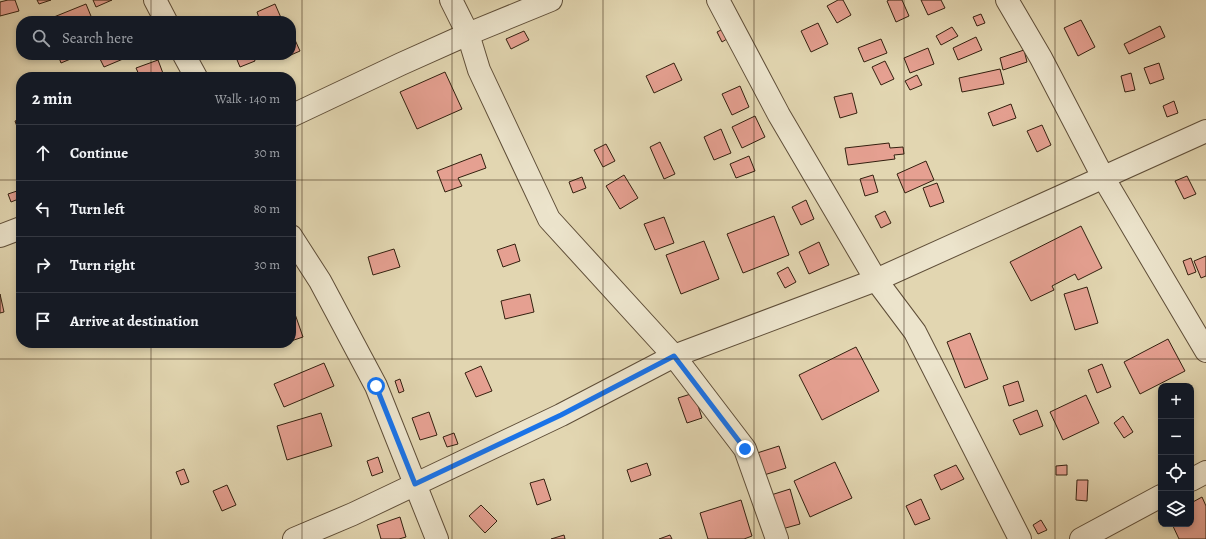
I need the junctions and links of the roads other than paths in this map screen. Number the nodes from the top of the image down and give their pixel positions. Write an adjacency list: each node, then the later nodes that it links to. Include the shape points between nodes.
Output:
1 (155, 0): 6 (street)
2 (450, 0): 7 (street)
3 (551, 0): 7 (street)
4 (718, 0): 16 (street, via 779,115)
5 (1007, 0): 12 (street, via 1041,58)
6 (163, 16)
7 (468, 34): 10 (street); 18 (street, via 479,70 549,219)
8 (187, 60): 9 (street)
9 (193, 72)
10 (296, 114)
11 (1206, 131): 12 (street)
12 (1103, 177): 16 (street); 17 (street)
13 (16, 230): 14 (street)
14 (0, 236)
15 (296, 244): 21 (street, via 320,281 376,386)
16 (876, 280): 18 (street); 26 (street, via 915,332)
17 (1206, 351)
18 (674, 356): 21 (street, via 561,415); 25 (street, via 745,449)
19 (1206, 472): 20 (street)
20 (1194, 478)
21 (415, 484): 23 (street); 24 (street)
22 (1158, 498): 27 (street)
23 (294, 539)
24 (437, 539)
25 (777, 539)
26 (1020, 539)
27 (1081, 539)

